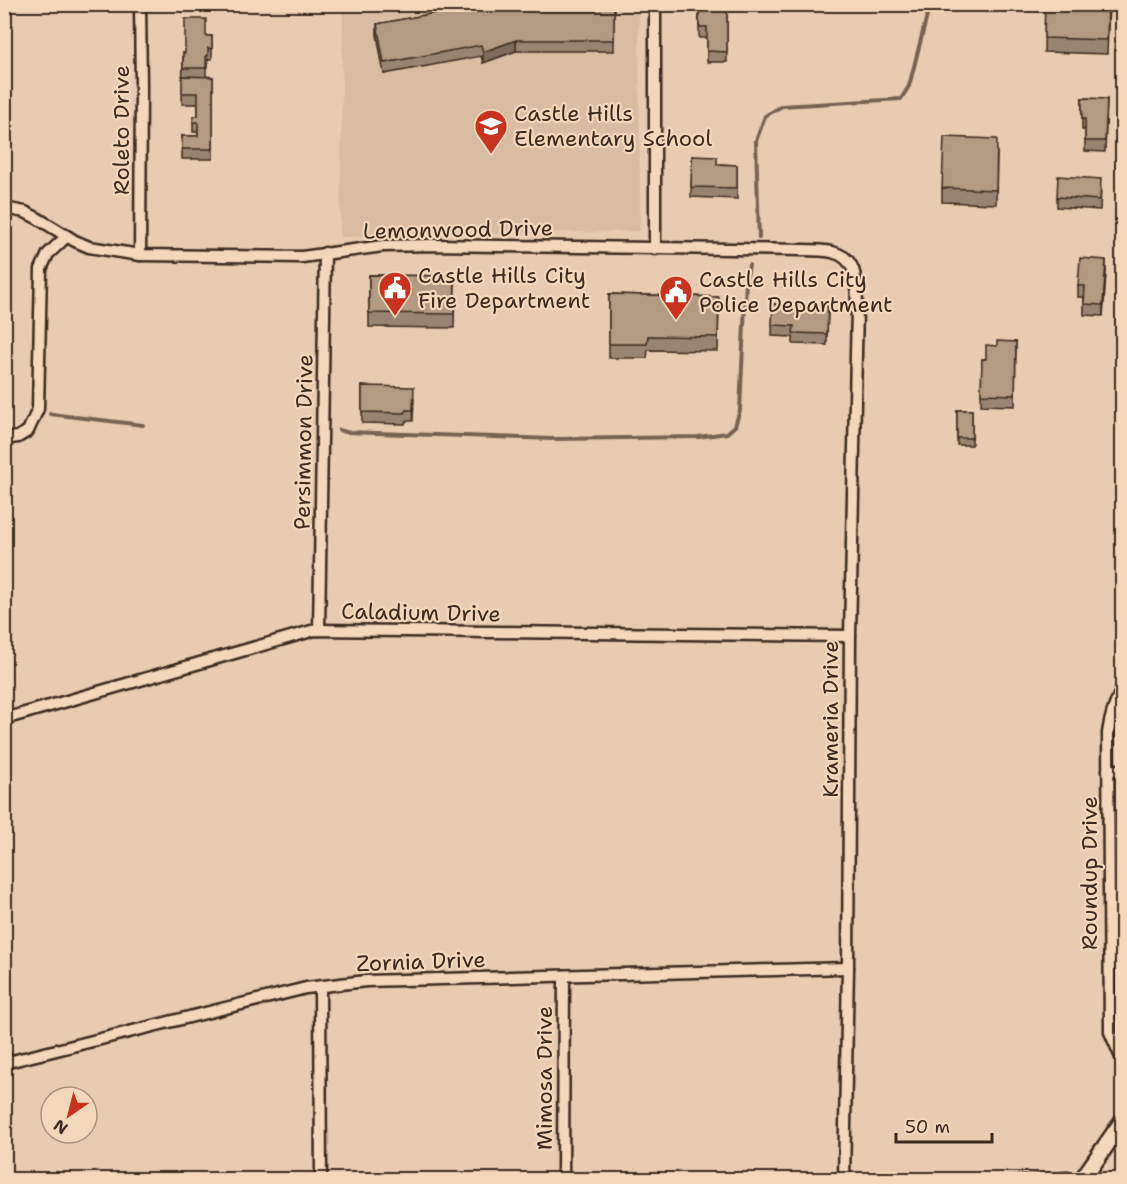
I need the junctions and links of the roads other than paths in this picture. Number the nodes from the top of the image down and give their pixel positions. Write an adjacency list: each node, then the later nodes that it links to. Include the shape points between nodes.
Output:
1 (140, 4): 7 (street, Roleto Drive)
2 (655, 4): 5 (street)
3 (4, 208): 4 (street, Lemonwood Drive, via 25,212)
4 (67, 236): 7 (street, Lemonwood Drive, via 89,247); 9 (street, via 48,254 41,269 38,409 28,432)
5 (655, 249): 6 (street, Lemonwood Drive, via 434,245 381,246); 8 (street, Lemonwood Drive, via 813,250 833,252)
6 (325, 254): 7 (street, Lemonwood Drive, via 302,258); 10 (street, Persimmon Drive)
7 (140, 255)
8 (849, 261): 11 (street, Krameria Drive, via 856,276 857,307)
9 (4, 439)
10 (319, 630): 11 (street, Caladium Drive); 13 (street, Caladium Drive)
11 (850, 636): 16 (street, Krameria Drive)
12 (1122, 688): 15 (street, Roundup Drive, via 1109,722)
13 (4, 719)
14 (1122, 770): 15 (street)
15 (1108, 771): 19 (street, Roundup Drive, via 1110,1032)
16 (848, 968): 17 (street, Zornia Drive); 24 (street, Krameria Drive)
17 (564, 976): 18 (street, Zornia Drive, via 366,981); 23 (street, Mimosa Drive)
18 (320, 987): 20 (street, Zornia Drive); 22 (street)
19 (1122, 1058)
20 (4, 1063)
21 (1122, 1122): 25 (main road)
22 (321, 1179)
23 (563, 1179)
24 (844, 1179)
25 (1082, 1179)

